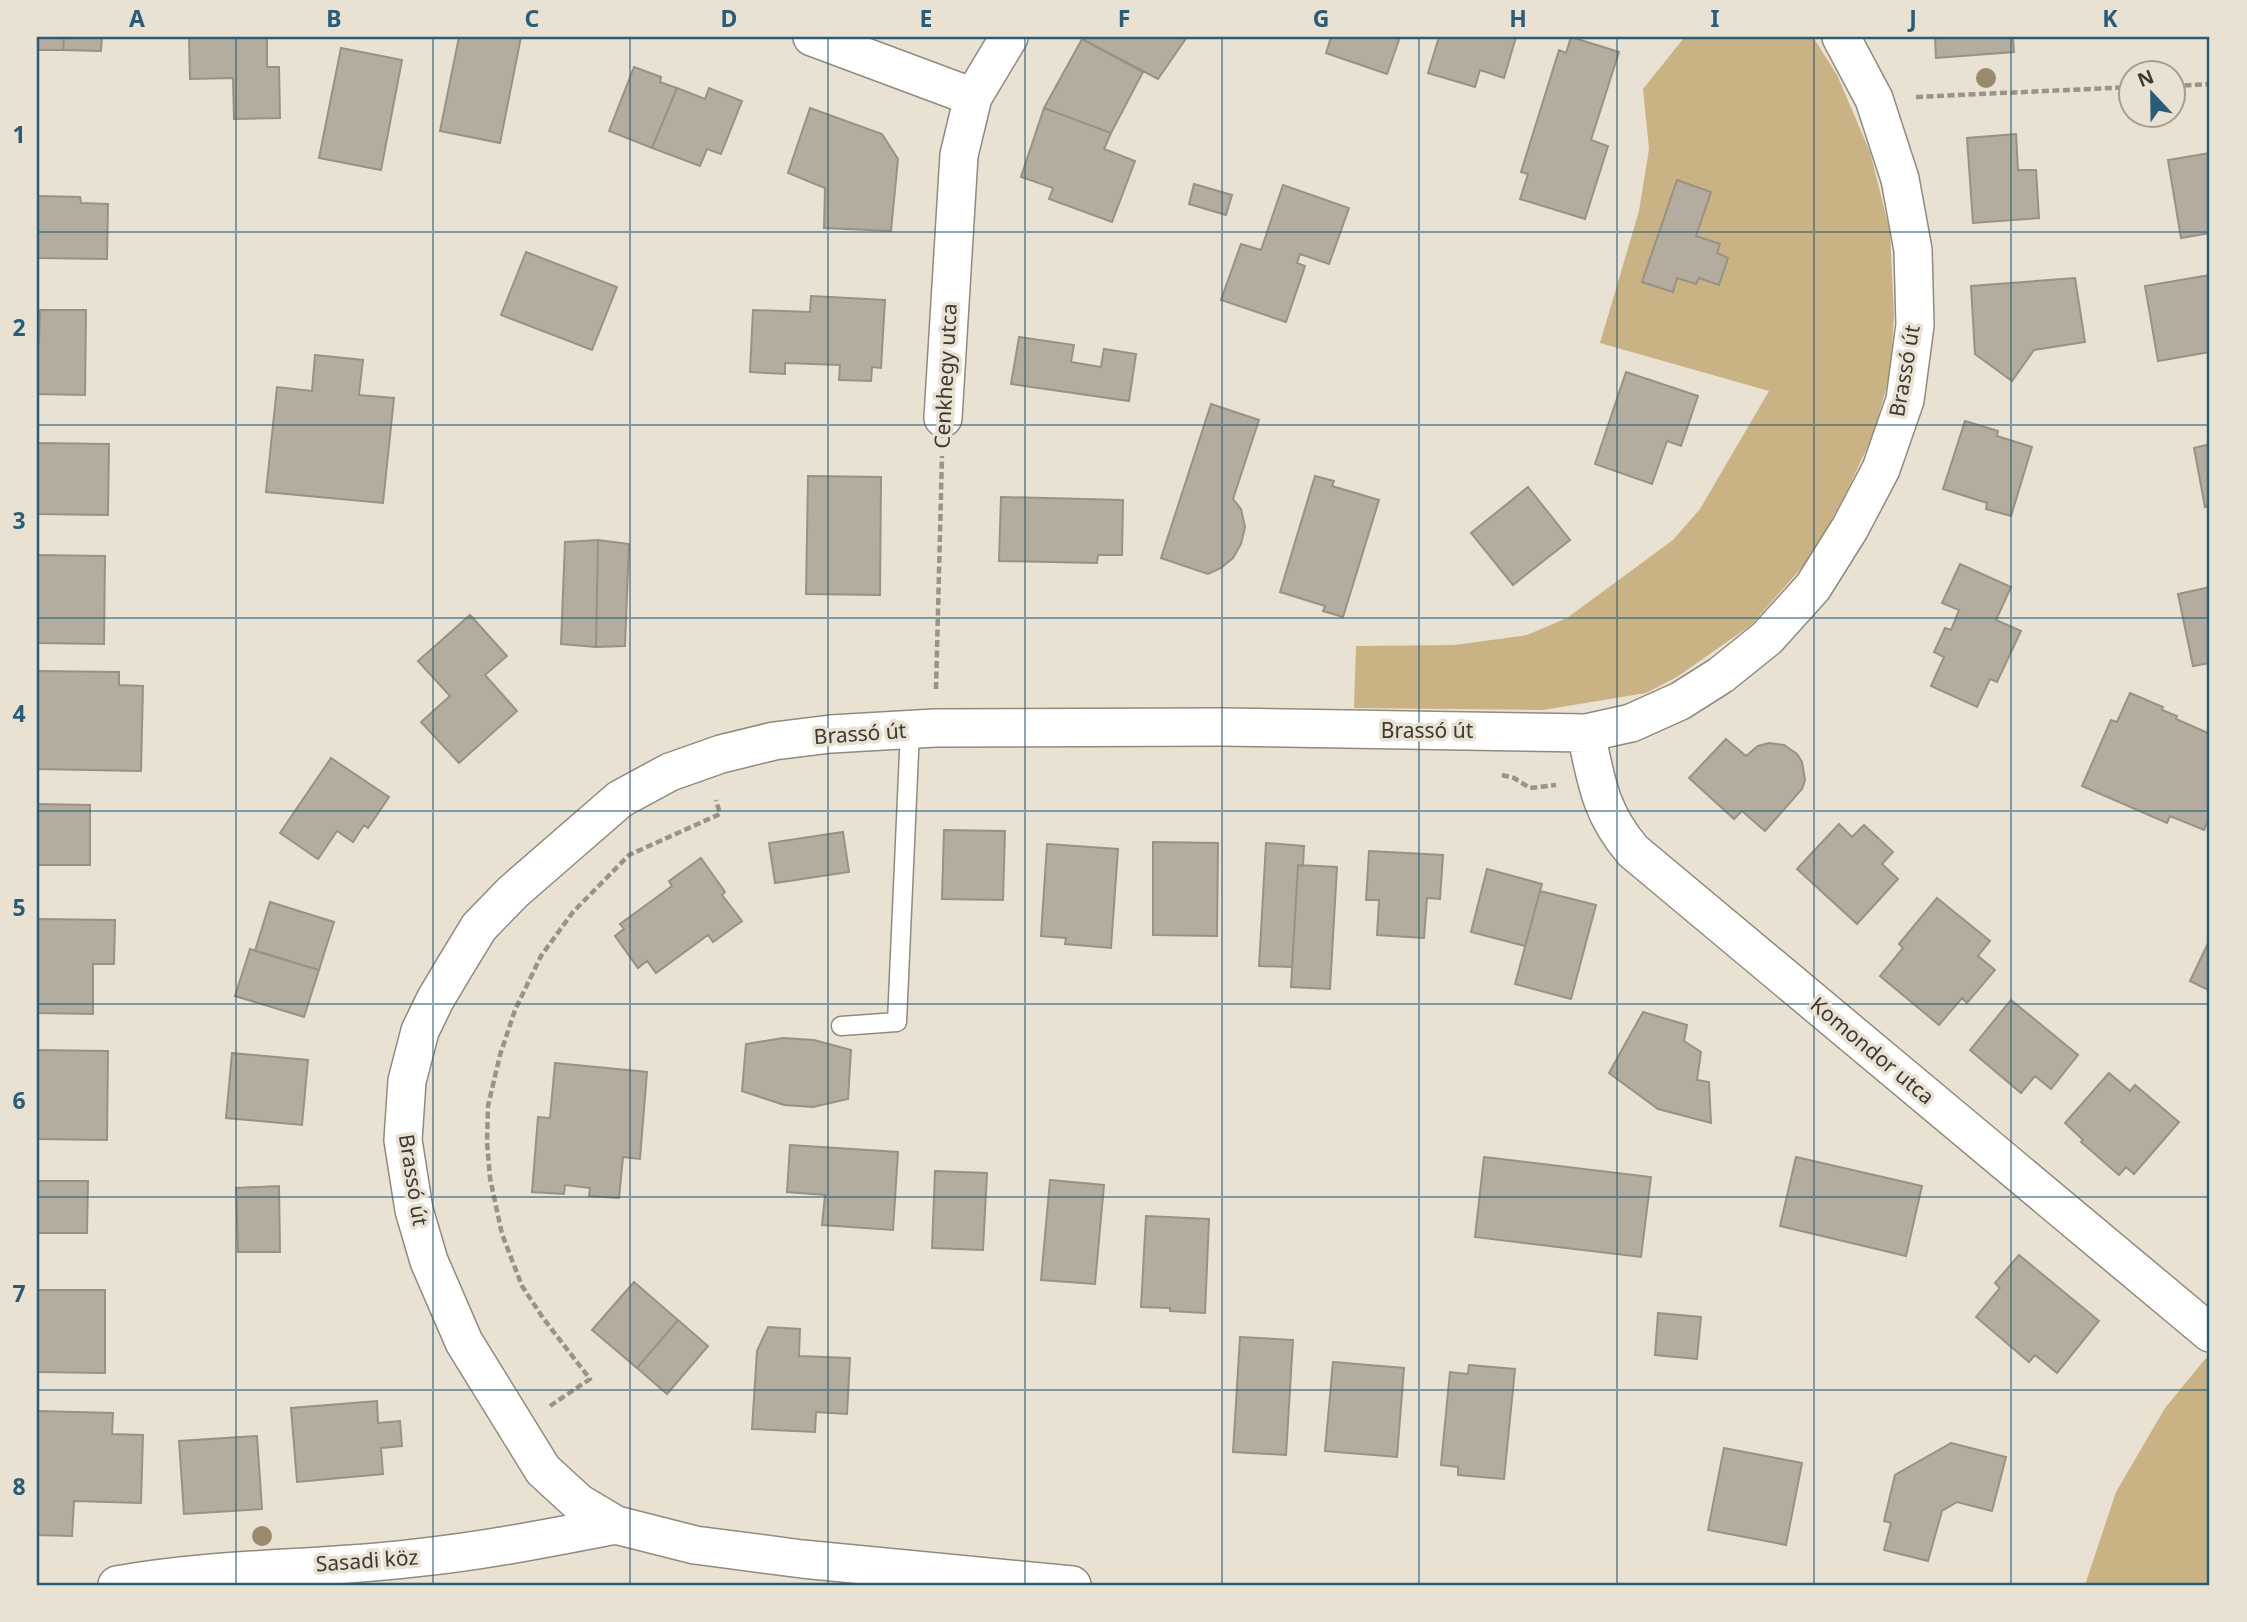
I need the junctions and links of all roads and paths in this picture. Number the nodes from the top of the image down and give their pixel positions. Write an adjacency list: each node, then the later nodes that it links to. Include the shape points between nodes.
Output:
1 (812, 37): 7 (street)
2 (1009, 37): 7 (street, Cenkhegy utca)
3 (1841, 37): 8 (street, Brassó út)
4 (2210, 84): 5 (path)
5 (2188, 85)
6 (2118, 89): 8 (path)
7 (974, 97): 9 (street, Cenkhegy utca, via 958,155)
8 (1874, 99): 11 (street, Brassó út, via 1900,178 1913,250 1915,313 1905,400 1881,469 1813,587 1767,638 1680,701 1631,723)
9 (943, 418): 10 (path, Cenkhegy utca)
10 (923, 729): 11 (street, Brassó út, via 1223,727); 12 (lane, via 898,1021); 14 (street, Brassó út, via 774,741 670,772 620,799 544,863 479,927 420,1031 407,1081 403,1140 414,1210 429,1261 464,1342 543,1470 579,1503)
11 (1586, 733): 13 (street, Komondor utca, via 1605,808 1616,832 1633,852)
12 (841, 1027)
13 (2210, 1334)
14 (616, 1525): 15 (street, Sasadi köz, via 414,1559 191,1574); 16 (street, Brassó út, via 695,1545)
15 (117, 1585)
16 (1072, 1585)

